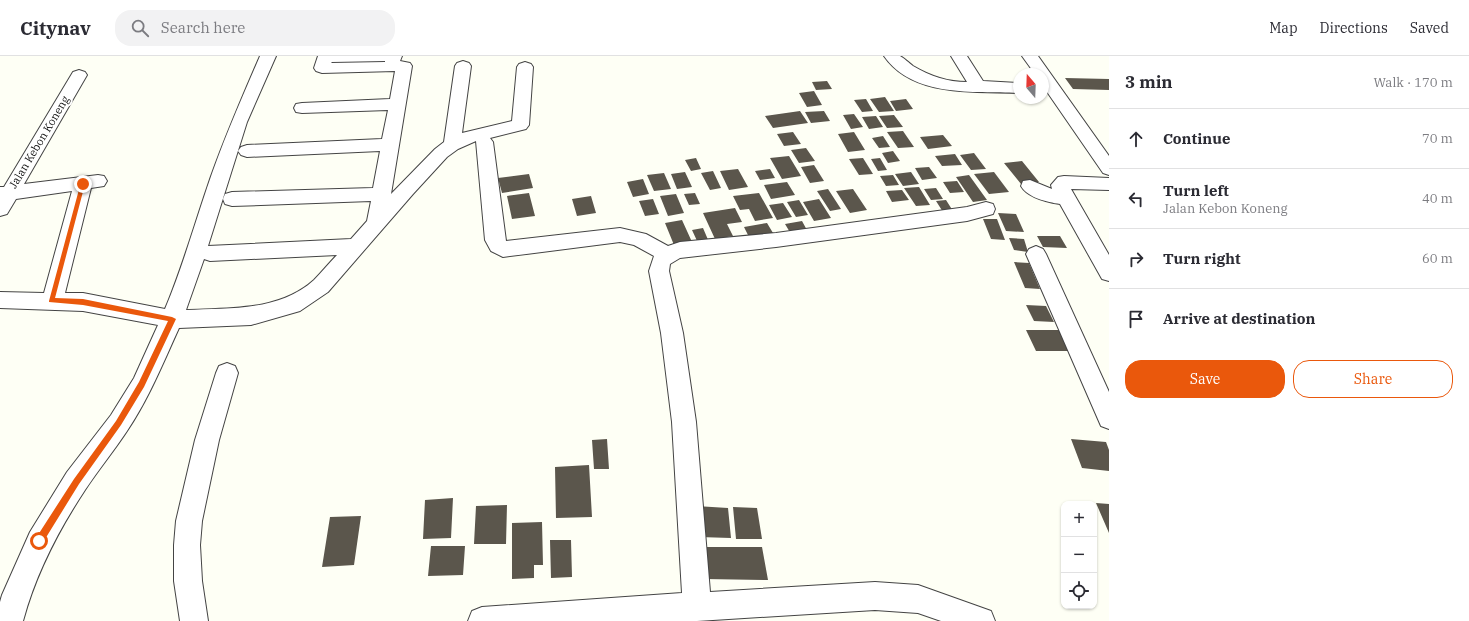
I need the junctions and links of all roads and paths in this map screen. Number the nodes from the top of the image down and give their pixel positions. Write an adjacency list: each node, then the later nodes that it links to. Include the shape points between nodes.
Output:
1 (268, 56): 35 (street, via 239,122 188,279)
2 (892, 56): 10 (street, via 904,67 941,84)
3 (959, 56): 10 (street)
4 (1030, 56): 8 (street)
5 (463, 66): 17 (street)
6 (390, 67): 13 (street, via 404,66)
7 (525, 67): 17 (street, via 520,125 465,138)
8 (1039, 68)
9 (79, 75): 24 (street, Jalan Kebon Koneng)
10 (978, 86): 11 (street)
11 (1013, 88)
12 (1049, 89): 19 (street)
13 (397, 104): 14 (street); 16 (street)
14 (302, 108)
15 (484, 142): 30 (street, via 495,240 500,248 620,235 634,237)
16 (390, 145): 18 (street); 22 (street)
17 (452, 145): 27 (street, via 406,189)
18 (248, 150)
19 (1109, 169)
20 (1109, 184): 23 (street, via 1064,182 1060,185)
21 (1030, 186): 23 (street, via 1044,194)
22 (382, 194): 25 (street); 27 (street)
23 (1066, 198): 32 (street)
24 (3, 199): 34 (street, via 90,182)
25 (232, 199)
26 (986, 209): 30 (street, via 967,214 776,240 680,250)
27 (376, 224): 28 (street)
28 (357, 246): 29 (street); 35 (street, via 321,286 292,305 251,316)
29 (210, 253)
30 (667, 254): 38 (street, via 661,261 659,271 672,333 684,422)
31 (1036, 254): 37 (street)
32 (1109, 274)
33 (0, 300): 34 (street)
34 (52, 301): 35 (street, via 83,302)
35 (172, 319): 40 (street, via 142,384 119,423 76,481 39,541 27,566)
36 (227, 373): 41 (street, via 207,440 189,521 188,581)
37 (1109, 418)
38 (696, 608): 39 (street); 43 (street, via 874,596 909,597 928,601)
39 (586, 617): 42 (street)
40 (9, 621)
41 (194, 621)
42 (482, 621)
43 (981, 621)

